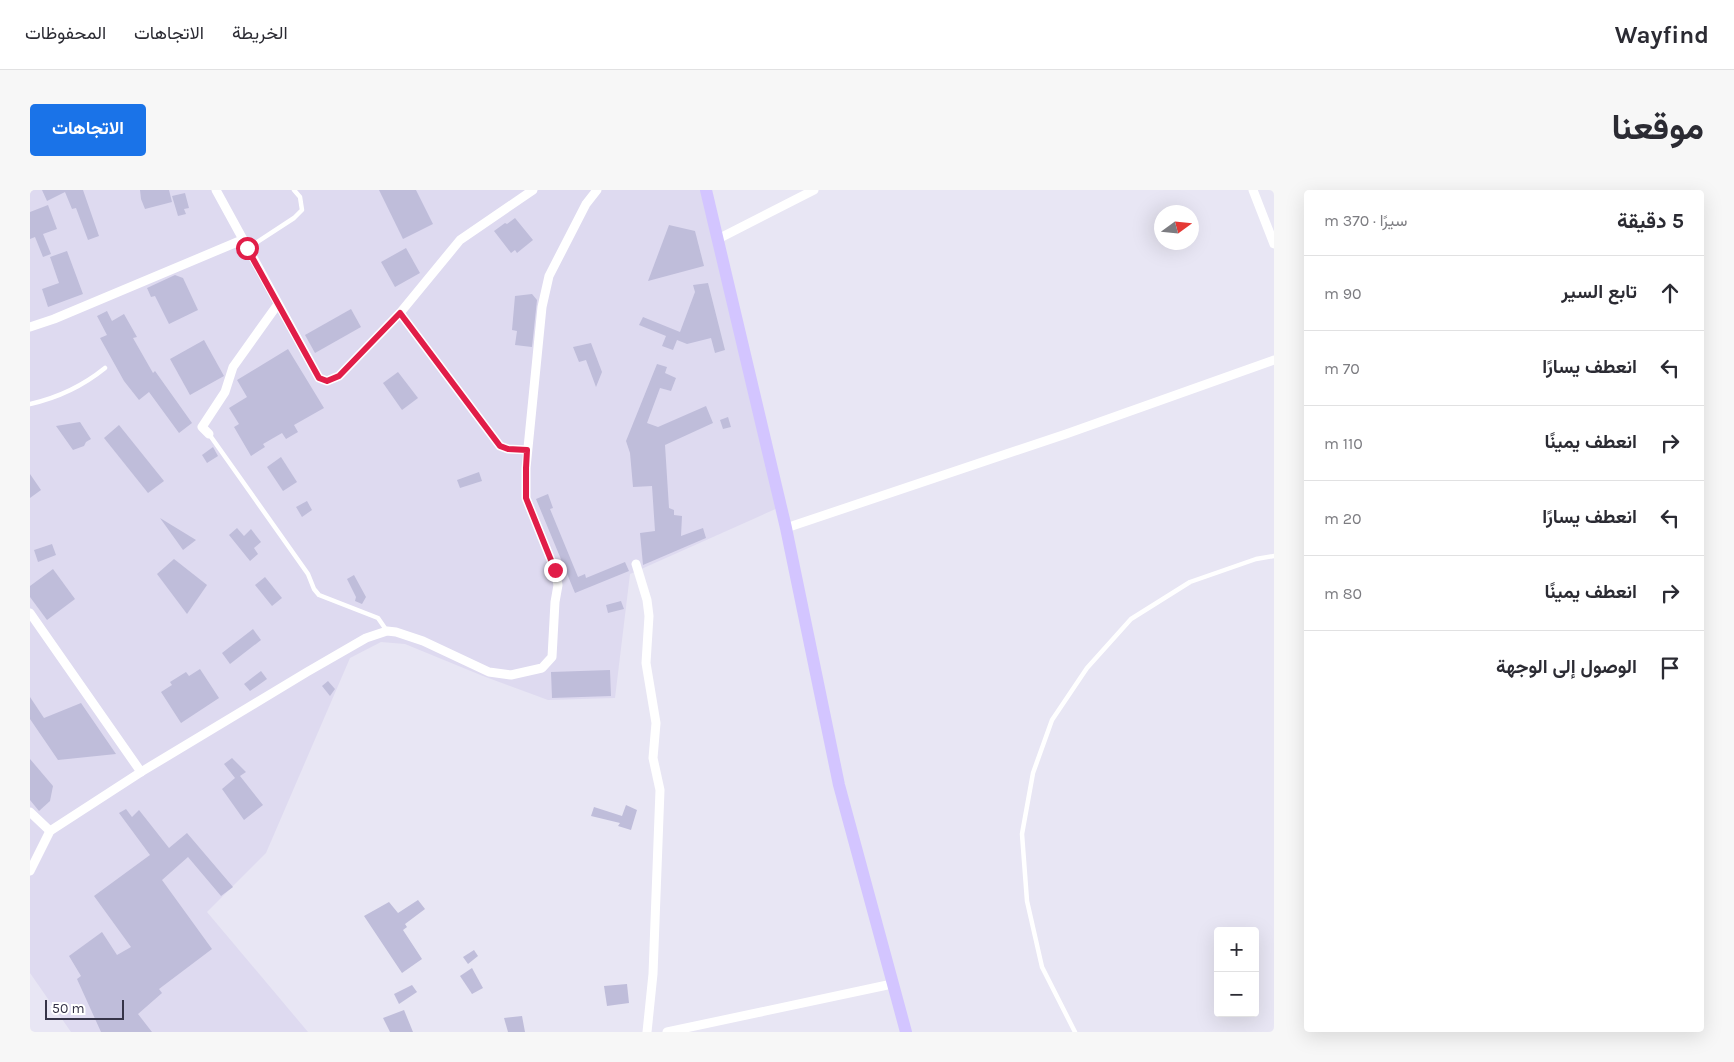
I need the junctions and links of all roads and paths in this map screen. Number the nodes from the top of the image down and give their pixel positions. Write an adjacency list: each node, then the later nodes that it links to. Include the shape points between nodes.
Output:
1 (216, 190): 9 (street)
2 (294, 190): 11 (lane, via 300,197 302,210)
3 (533, 190): 13 (street, via 460,240)
4 (596, 190): 19 (street, via 549,276 542,307)
5 (706, 190): 8 (main road)
6 (814, 190): 8 (street)
7 (1253, 190): 10 (street)
8 (718, 238): 20 (main road)
9 (242, 240): 11 (street); 14 (street)
10 (1274, 244)
11 (247, 248): 12 (street)
12 (278, 304): 13 (street, via 319,378 327,381 339,376); 18 (street, via 233,367 225,392 202,426)
13 (400, 313): 19 (street, via 500,446)
14 (30, 327)
15 (1274, 360): 20 (street)
16 (105, 368): 17 (lane, via 81,384)
17 (30, 404)
18 (209, 434): 24 (lane, via 308,574 319,595 378,618)
19 (527, 450): 24 (street, via 526,498 558,585 552,657 542,668 511,675 489,672 423,641)
20 (786, 528): 29 (main road, via 839,785)
21 (1274, 556): 33 (lane, via 1190,582 1131,619 1087,668 1052,720 1033,774 1022,834 1027,901 1042,967)
22 (636, 564): 30 (street, via 649,616 646,663 656,723 653,758 660,790 653,974)
23 (30, 613): 25 (street)
24 (387, 631): 25 (street, via 366,638)
25 (141, 772): 27 (street)
26 (30, 812): 27 (street)
27 (50, 831): 28 (street)
28 (30, 871)
29 (892, 984): 31 (street); 32 (main road)
30 (647, 1032)
31 (666, 1032)
32 (906, 1032)
33 (1075, 1032)

